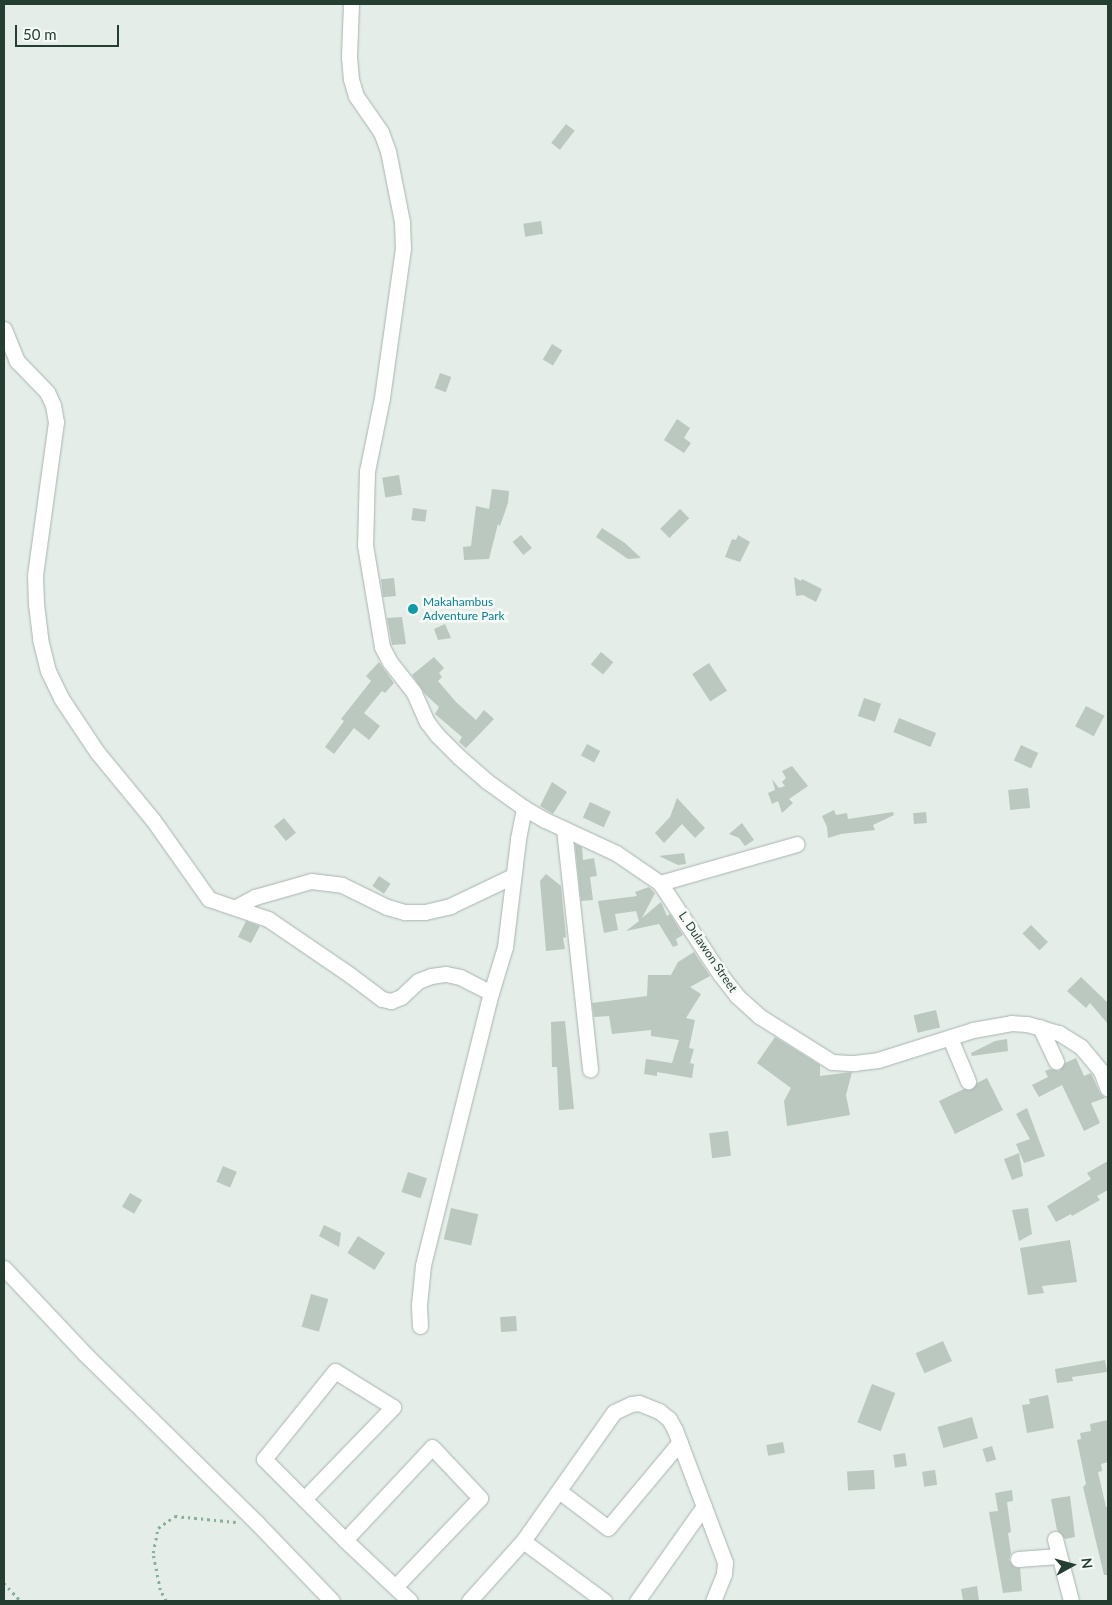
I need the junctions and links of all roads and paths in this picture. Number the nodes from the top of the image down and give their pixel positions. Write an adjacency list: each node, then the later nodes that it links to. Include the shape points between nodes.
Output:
1 (351, 4): 3 (street, L. Dulawon Street, via 351,79 356,96 381,132 388,151 403,239 382,398 367,471 365,545 380,637 390,662 414,693 427,722 437,735 488,782)
2 (4, 329): 8 (street, via 17,361 47,392 56,422 35,575 38,622 48,671 61,698 97,752 154,820 202,892 216,902)
3 (524, 808): 4 (street, L. Dulawon Street); 6 (street)
4 (564, 829): 7 (street, L. Dulawon Street, via 616,853); 13 (street)
5 (797, 844): 7 (street)
6 (513, 876): 8 (street, via 450,906 425,912 405,912 342,885 311,881 263,894); 9 (street, via 505,947)
7 (660, 883): 11 (street, L. Dulawon Street, via 737,996 759,1016 832,1062 878,1060)
8 (236, 908): 9 (street, via 285,929 382,1000 401,997 418,981 446,974)
9 (491, 992): 17 (street, via 423,1265)
10 (1040, 1027): 11 (street, L. Dulawon Street, via 1011,1023); 12 (street); 15 (street, L. Dulawon Street, via 1059,1033 1081,1047 1100,1071)
11 (950, 1038): 14 (street)
12 (1056, 1062)
13 (590, 1070)
14 (968, 1081)
15 (1108, 1089)
16 (4, 1268): 22 (street, via 85,1354)
17 (420, 1326)
18 (680, 1442): 19 (street, via 608,1528); 19 (street, via 669,1419 659,1410 640,1403 630,1404 614,1412); 21 (street)
19 (558, 1491): 25 (street)
20 (304, 1499): 20 (street, via 264,1459 335,1371 393,1407); 24 (street)
21 (704, 1506): 36 (street); 37 (street, via 725,1562 724,1574)
22 (257, 1523): 31 (path, via 176,1516 158,1528 153,1553 160,1590); 32 (street)
23 (1055, 1538): 26 (street)
24 (345, 1540): 29 (street); 29 (street, via 432,1448 480,1498)
25 (523, 1541): 34 (street); 35 (street)
26 (1060, 1556): 27 (street); 38 (street)
27 (1018, 1559)
28 (4, 1583): 30 (path)
29 (395, 1587): 33 (street)
30 (21, 1601)
31 (166, 1601)
32 (332, 1601)
33 (410, 1601)
34 (469, 1601)
35 (604, 1601)
36 (637, 1601)
37 (713, 1601)
38 (1071, 1601)

